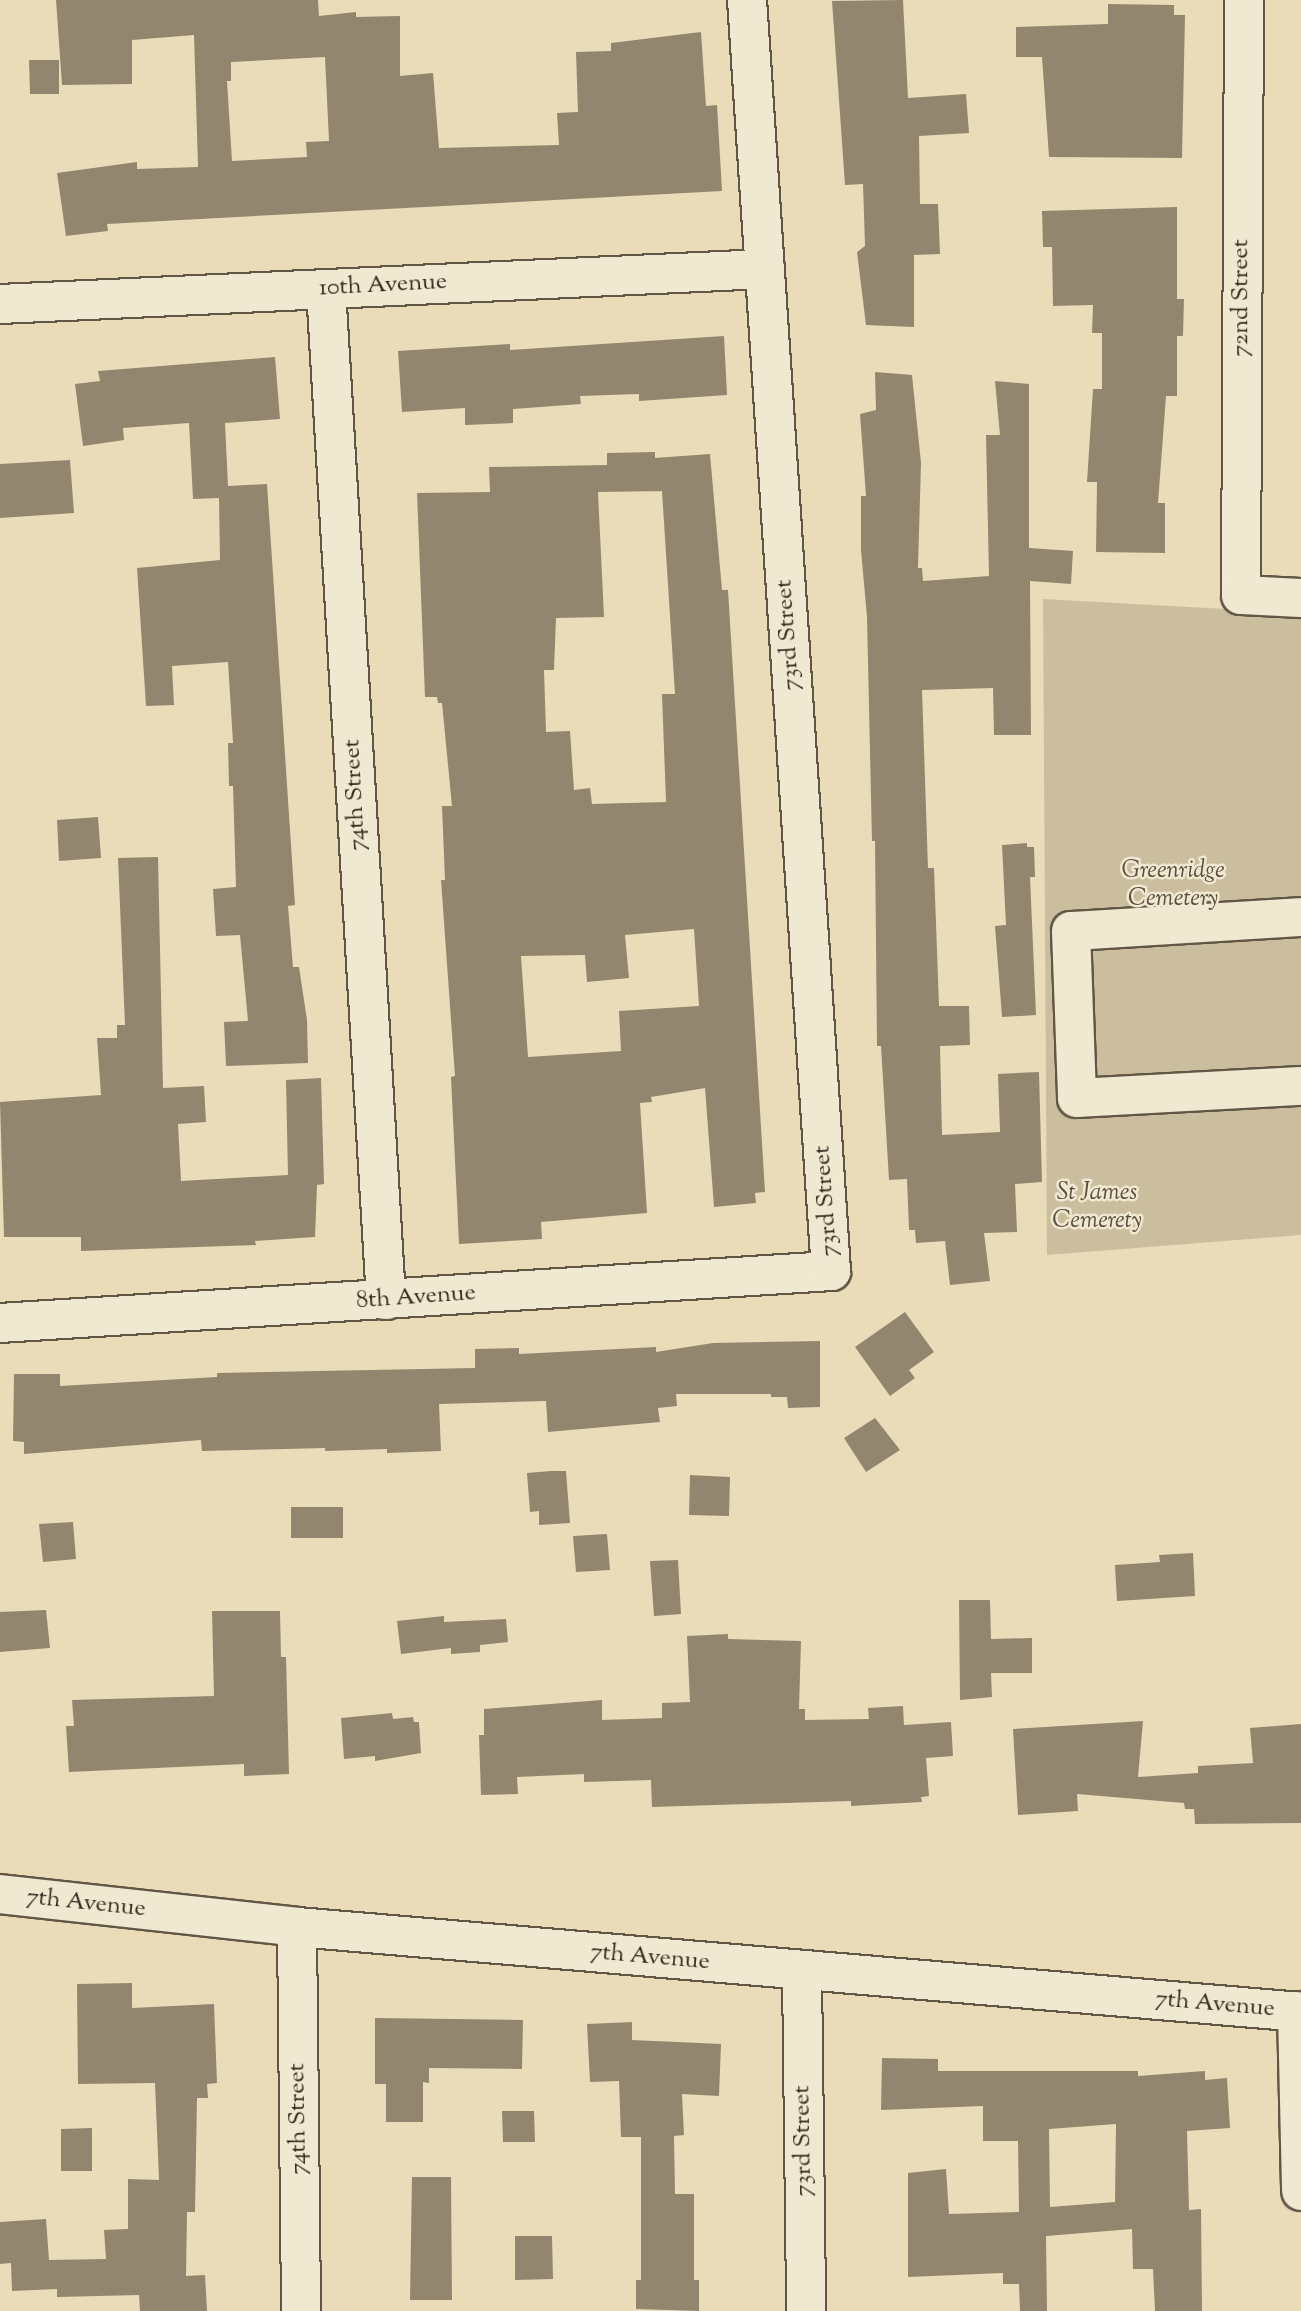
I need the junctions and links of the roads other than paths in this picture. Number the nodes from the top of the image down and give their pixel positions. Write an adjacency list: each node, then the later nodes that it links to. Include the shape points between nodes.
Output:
1 (747, 0): 3 (street, 73rd Street)
2 (1244, 0): 6 (street, 72nd Street, via 1241,595)
3 (765, 269): 4 (street, 10th Avenue); 9 (street, 73rd Street)
4 (326, 289): 5 (street, 10th Avenue); 10 (street, 74th Street)
5 (0, 304)
6 (1301, 598)
7 (1301, 917): 8 (street, via 1071,931 1077,1098)
8 (1301, 1086)
9 (831, 1271): 10 (street, 8th Avenue)
10 (386, 1300): 11 (street, 8th Avenue)
11 (0, 1323)
12 (0, 1894): 13 (street, 7th Avenue)
13 (297, 1927): 14 (street, 7th Avenue); 17 (street, 74th Street)
14 (802, 1972): 15 (street, 7th Avenue); 18 (street, 73rd Street)
15 (1299, 2012): 16 (street)
16 (1301, 2191)
17 (301, 2311)
18 (807, 2311)

